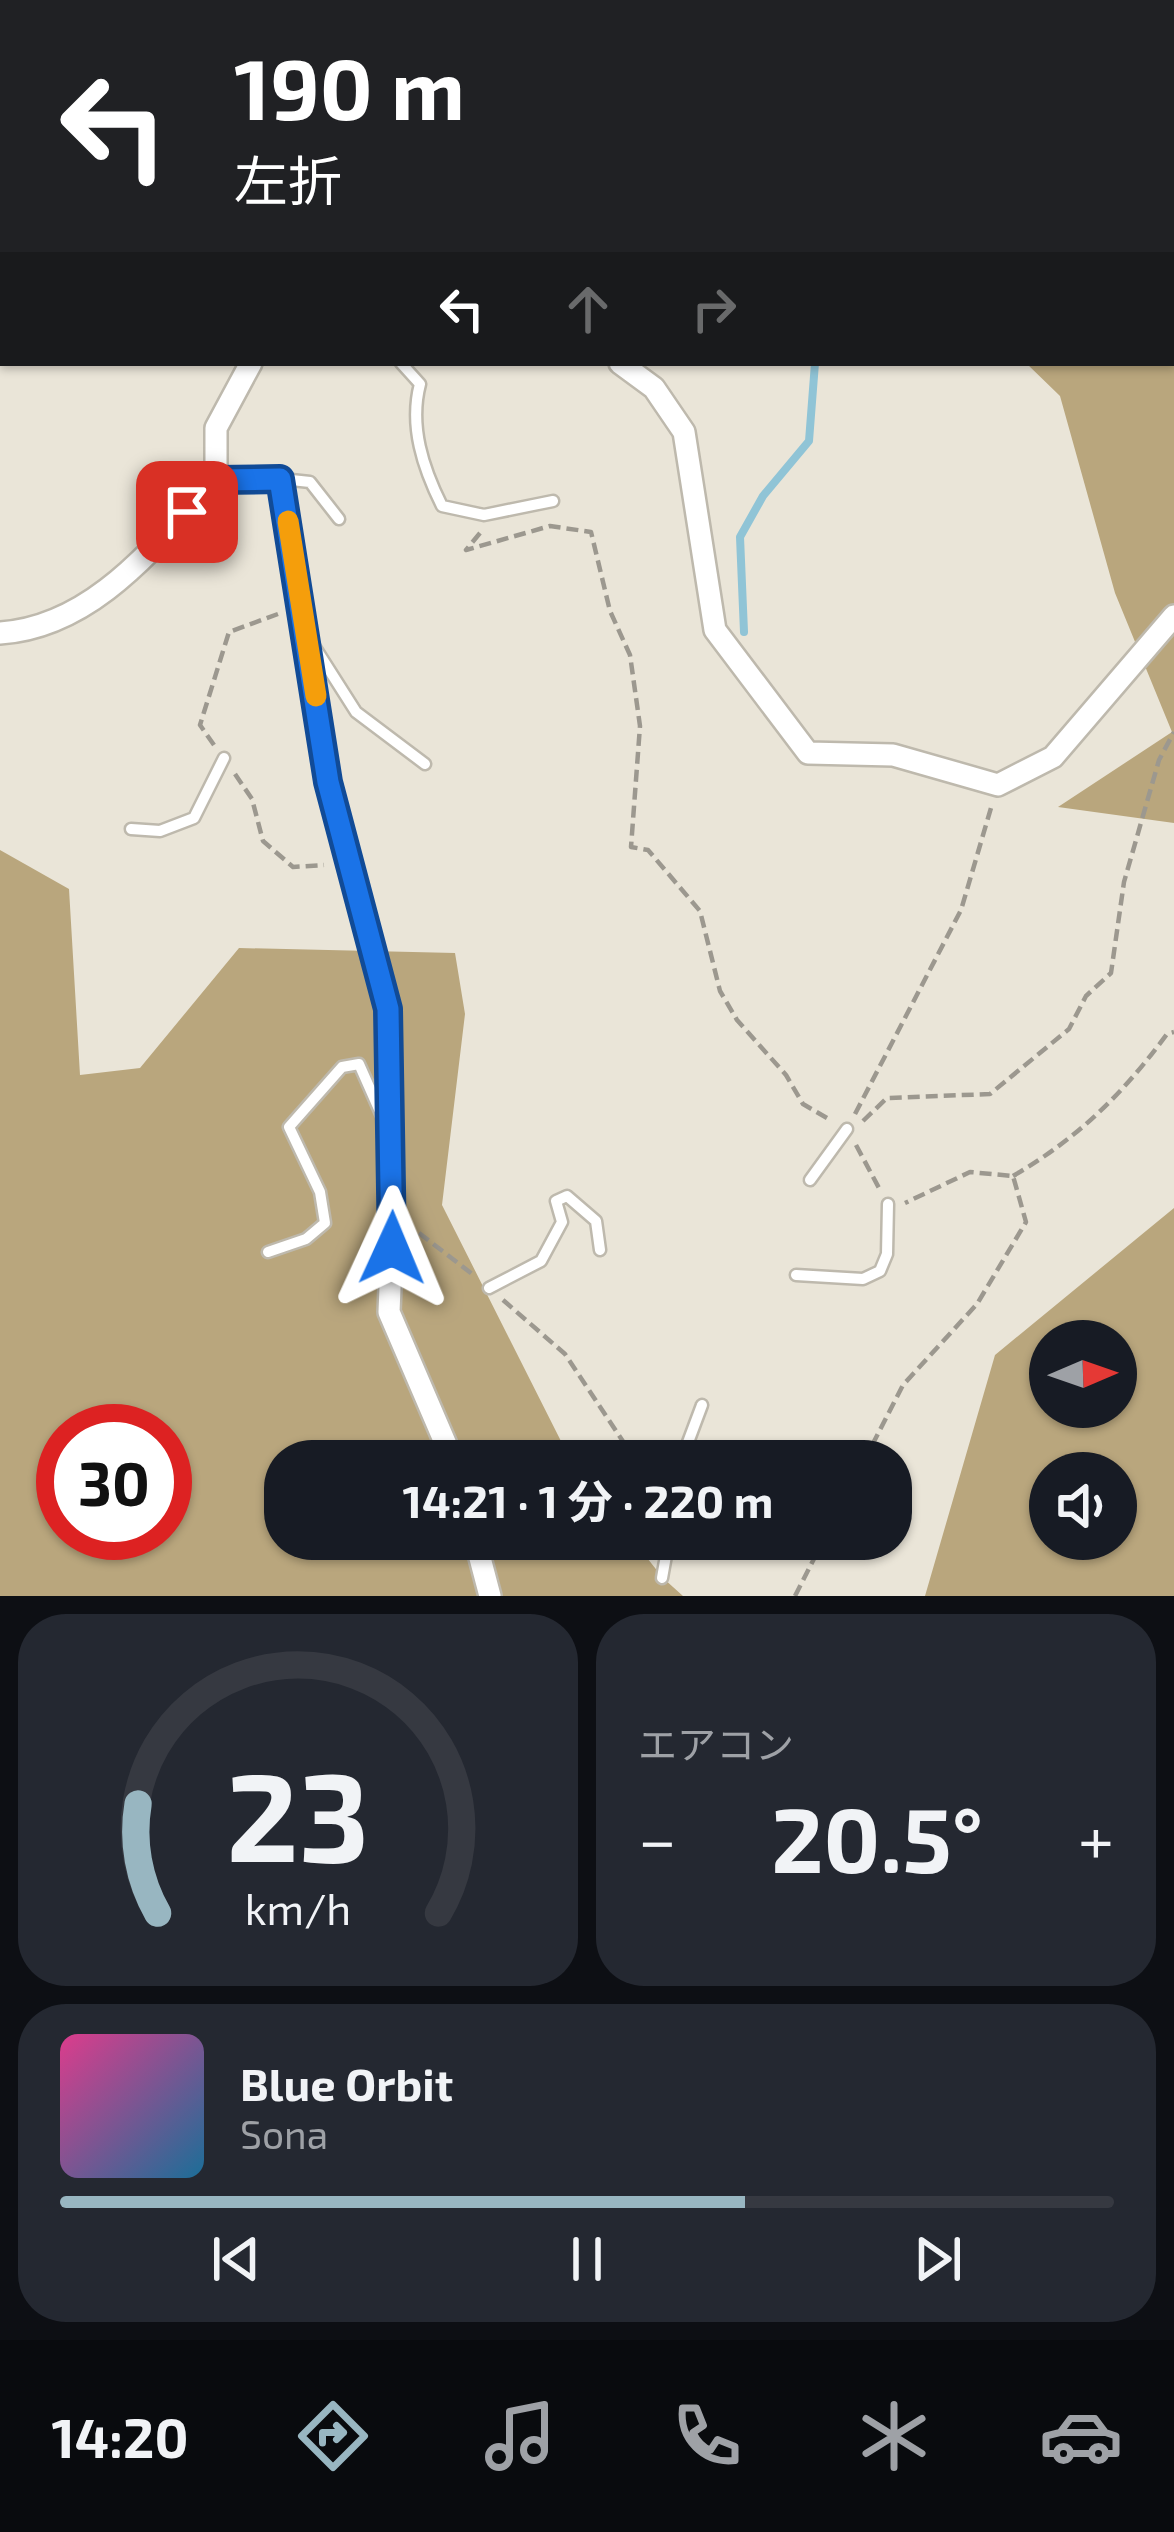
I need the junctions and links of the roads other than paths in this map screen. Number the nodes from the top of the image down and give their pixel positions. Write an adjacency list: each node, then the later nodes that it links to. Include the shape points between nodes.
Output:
1 (249, 366): 5 (street, via 216,428)
2 (404, 366): 6 (lane, via 420,385 413,411 442,506 484,515)
3 (624, 366): 8 (street, via 654,388 684,432 715,630 808,753 893,755 998,785 1053,757)
4 (280, 479): 5 (street); 7 (lane, via 310,482); 10 (street)
5 (217, 480): 9 (street, via 91,604)
6 (553, 501)
7 (339, 519)
8 (1174, 616)
9 (0, 633)
10 (307, 635): 12 (lane, via 356,712); 15 (street, via 328,782 388,1009)
11 (224, 758): 13 (lane, via 194,818 160,831)
12 (425, 764)
13 (131, 829)
14 (847, 1130): 16 (lane)
15 (392, 1139): 19 (lane, via 359,1064 342,1067 290,1127 325,1222 306,1239); 23 (street, via 389,1312)
16 (810, 1180)
17 (888, 1204): 20 (lane, via 880,1271 862,1279)
18 (600, 1250): 21 (lane, via 596,1221 567,1196 556,1202 562,1222 542,1261)
19 (268, 1252)
20 (796, 1275)
21 (489, 1288)
22 (702, 1405): 24 (lane)
23 (443, 1440)
24 (689, 1440)
25 (481, 1560): 28 (street)
26 (665, 1560): 27 (lane)
27 (662, 1578)
28 (490, 1596)

